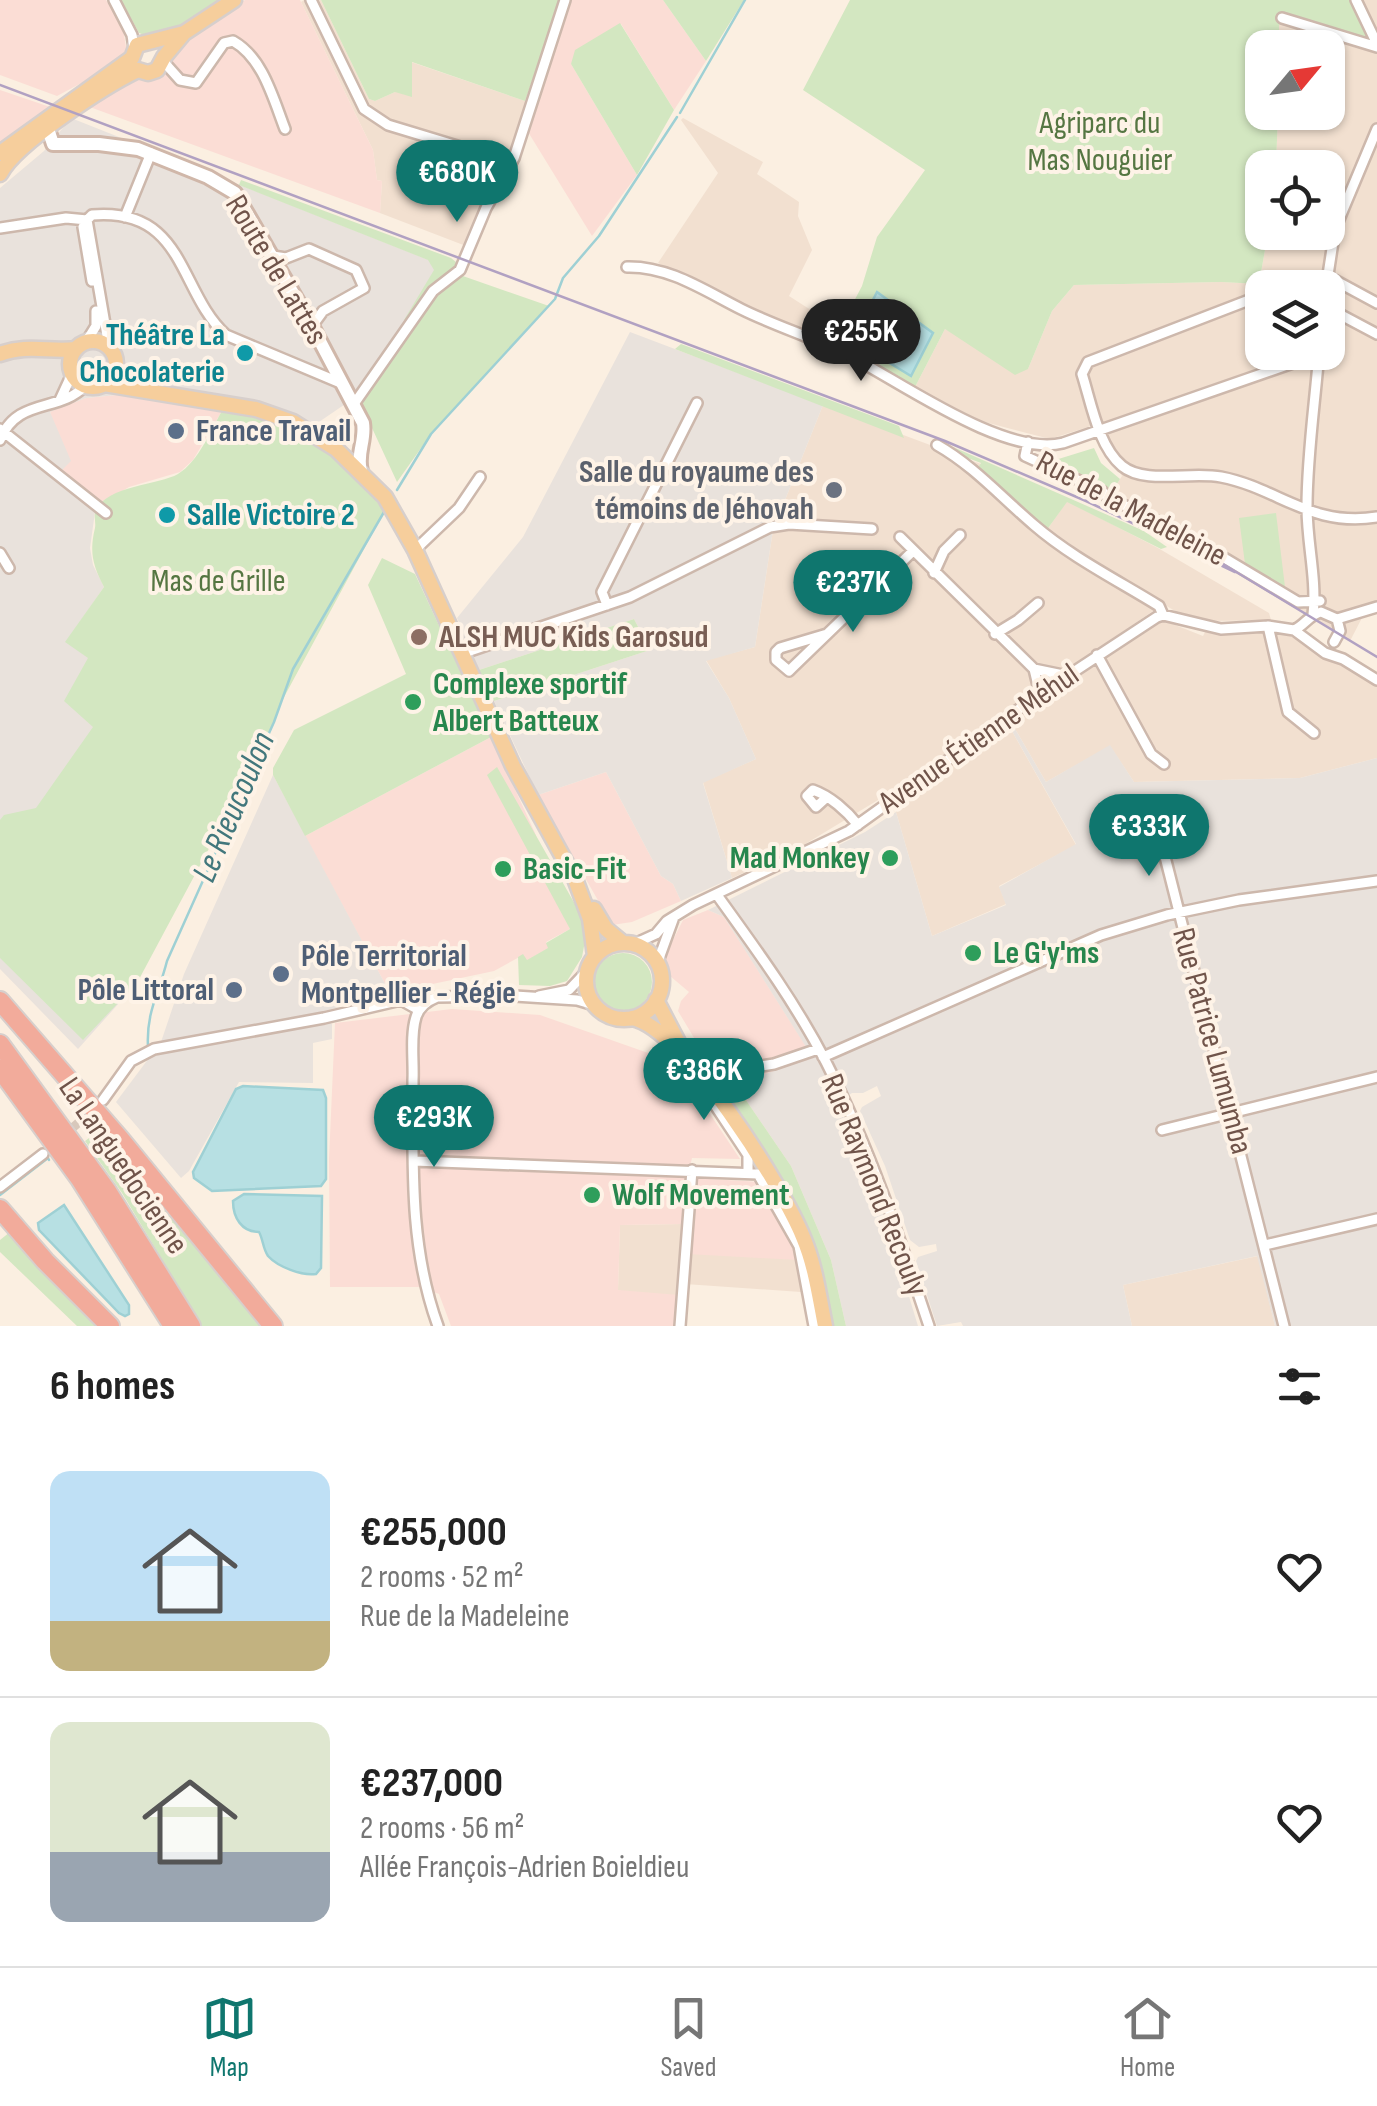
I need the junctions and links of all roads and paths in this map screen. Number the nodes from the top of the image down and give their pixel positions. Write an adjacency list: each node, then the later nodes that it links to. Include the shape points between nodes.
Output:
1 (114, 0): 9 (street)
2 (234, 0): 7 (main road)
3 (311, 0): 16 (street, via 364,109 388,125)
4 (565, 0): 16 (street)
5 (1356, 0): 8 (street)
6 (1282, 18): 8 (street)
7 (184, 32): 9 (main road); 10 (main road)
8 (1377, 46)
9 (138, 50): 10 (main road, via 160,47); 10 (main road, via 148,74); 11 (main road); 14 (main road)
10 (165, 64): 12 (street, via 188,84 201,79 217,48 233,41 246,48)
11 (48, 128): 15 (street, Route de Lattes, via 57,146 100,144); 17 (main road)
12 (285, 129)
13 (1377, 129): 23 (street, via 1335,229)
14 (0, 153)
15 (152, 153): 18 (street); 21 (street, Route de Lattes, via 235,193)
16 (510, 162): 45 (street, via 460,270 433,291)
17 (0, 174)
18 (125, 217): 19 (street); 40 (street, via 169,245 226,335)
19 (87, 220): 20 (street); 25 (street)
20 (0, 228)
21 (273, 256): 29 (street, Route de Lattes); 29 (street, via 309,249 356,270 364,288 323,311)
22 (627, 267): 49 (street, Rue de la Madeleine, via 666,272 844,353 957,416)
23 (1327, 270)
24 (1345, 286): 27 (street)
25 (98, 301): 31 (street, via 97,322); 32 (street)
26 (1245, 302): 47 (street, via 1088,362 1082,374)
27 (1377, 303)
28 (1345, 317): 30 (street)
29 (312, 326): 40 (street, Route de Lattes)
30 (1377, 334)
31 (81, 345): 32 (main road); 33 (main road); 38 (main road)
32 (108, 347): 35 (main road)
33 (54, 351): 34 (main road, via 33,346); 38 (main road)
34 (0, 354)
35 (116, 369): 39 (main road); 42 (main road)
36 (1271, 370): 47 (street)
37 (1318, 370): 55 (street)
38 (71, 371): 41 (main road); 43 (street)
39 (104, 384): 41 (main road); 42 (main road)
40 (344, 384): 45 (street, Route de Lattes)
41 (86, 386): 43 (street)
42 (133, 388): 51 (main road, via 256,409)
43 (60, 400): 48 (street, via 30,409)
44 (697, 403): 67 (street, via 602,592)
45 (354, 404): 46 (street, Route de Lattes)
46 (363, 423): 51 (street, via 360,437); 52 (street, Route de Lattes)
47 (1100, 430): 49 (street, via 1052,446); 55 (street, via 1113,457 1134,473 1221,476)
48 (1, 434): 54 (street)
49 (1028, 442): 65 (street, Rue de la Madeleine, via 1025,456 1184,534 1298,602)
50 (936, 445): 70 (street, via 1034,526 1159,606)
51 (336, 449): 52 (main road)
52 (361, 471): 60 (main road)
53 (480, 477): 60 (street)
54 (106, 512)
55 (1307, 512): 56 (street); 65 (street)
56 (1377, 517)
57 (872, 529): 67 (street, via 777,525)
58 (960, 535): 64 (street)
59 (900, 538): 61 (street)
60 (416, 550): 79 (main road)
61 (913, 551): 64 (street); 75 (street)
62 (0, 554): 63 (street)
63 (9, 568)
64 (934, 572): 76 (street)
65 (1317, 599): 69 (street); 72 (street)
66 (1038, 603): 76 (street)
67 (607, 605): 79 (street)
68 (1377, 607): 71 (street)
69 (1326, 612): 71 (street); 72 (street)
70 (1163, 615): 73 (street, via 1220,630); 80 (street, Avenue Étienne Méhul)
71 (1337, 619): 78 (street)
72 (1310, 620): 74 (street); 77 (street)
73 (1268, 626): 74 (street); 86 (street, via 1288,712)
74 (1294, 630): 77 (street)
75 (827, 634): 75 (street, via 780,648 776,660 789,671)
76 (994, 634): 82 (street)
77 (1312, 642): 78 (street); 81 (street)
78 (1334, 642): 81 (street)
79 (464, 653): 91 (main road)
80 (1097, 655): 83 (street, Avenue Étienne Méhul); 87 (street, via 1151,754)
81 (1343, 659): 84 (street)
82 (1034, 669): 83 (street); 85 (street)
83 (1068, 676): 85 (street, Avenue Étienne Méhul)
84 (1377, 680)
85 (1040, 694): 89 (street, Avenue Étienne Méhul)
86 (1314, 733)
87 (1164, 764)
88 (827, 798): 89 (street)
89 (858, 825): 93 (street, Avenue Étienne Méhul)
90 (1160, 836): 94 (street, Rue Patrice Lumumba)
91 (575, 879): 96 (main road, via 606,930); 97 (main road)
92 (1377, 881): 94 (street)
93 (717, 894): 95 (street, Avenue Étienne Méhul); 107 (street, Rue Raymond Recouly)
94 (1178, 913): 107 (street, via 1039,960); 113 (street, Rue Patrice Lumumba)
95 (674, 918): 96 (street, Avenue Étienne Méhul, via 656,934); 98 (street)
96 (629, 943): 97 (main road); 98 (main road)
97 (595, 956): 99 (main road)
98 (657, 964): 101 (main road)
99 (586, 972): 100 (street, via 568,990); 103 (main road)
100 (532, 997): 103 (street); 104 (street, via 437,996)
101 (656, 1000): 105 (main road); 108 (main road)
102 (0, 1002): 126 (highway)
103 (594, 1005): 105 (main road, via 613,1018)
104 (418, 1010): 112 (street, via 400,1000 187,1041 146,1053 121,1072); 116 (street)
105 (632, 1018): 108 (main road, via 647,1022)
106 (0, 1044): 125 (highway, La Languedocienne, via 107,1191)
107 (821, 1053): 110 (street); 131 (street, Rue Raymond Recouly, via 880,1182)
108 (692, 1066): 118 (street, via 748,1155); 130 (main road, via 731,1114 792,1214 811,1260)
109 (0, 1070): 124 (highway, La Languedocienne, via 80,1178)
110 (736, 1070)
111 (1377, 1077): 113 (street)
112 (104, 1100)
113 (1230, 1111): 114 (street); 122 (street, Rue Patrice Lumumba)
114 (1162, 1130)
115 (44, 1154): 119 (street)
116 (414, 1161): 117 (street); 127 (street, via 420,1265)
117 (692, 1170): 118 (street); 128 (street)
118 (748, 1173): 129 (street, via 758,1174 796,1237)
119 (0, 1187)
120 (0, 1208): 123 (highway)
121 (1377, 1219): 122 (street)
122 (1265, 1245): 132 (street, Rue Patrice Lumumba)
123 (110, 1326)
124 (173, 1326)
125 (191, 1326)
126 (273, 1326)
127 (438, 1326)
128 (680, 1326)
129 (814, 1326)
130 (825, 1326)
131 (929, 1326)
132 (1284, 1326)

